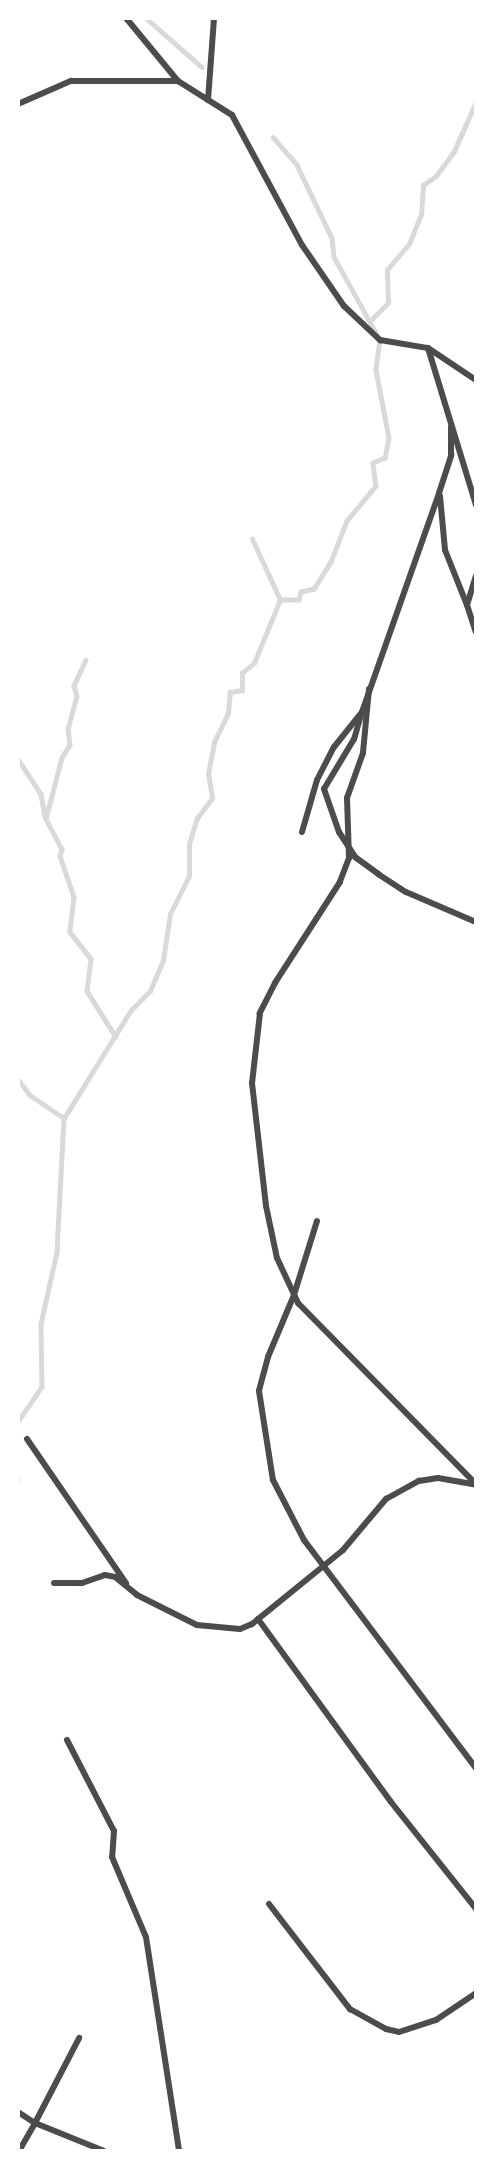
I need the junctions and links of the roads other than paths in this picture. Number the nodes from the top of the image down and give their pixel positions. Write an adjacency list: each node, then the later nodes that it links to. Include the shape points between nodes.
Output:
1 (126, 18): 3 (street)
2 (214, 18): 4 (street)
3 (178, 81): 4 (street); 5 (street, via 71,81)
4 (208, 100): 6 (street, via 232,115 302,245 344,306 380,340)
5 (18, 105)
6 (428, 348): 7 (street); 8 (street)
7 (476, 380)
8 (452, 421): 9 (street, via 451,455); 10 (street)
9 (439, 493): 12 (street, via 445,550); 14 (street)
10 (476, 505)
11 (476, 576): 12 (street)
12 (467, 605): 13 (street)
13 (476, 632)
14 (369, 689): 15 (street); 17 (street, via 363,753 347,798)
15 (362, 712): 16 (street, via 334,747 317,780); 17 (street, via 354,739 324,789 329,809)
16 (302, 832)
17 (349, 848): 18 (street, via 355,857 406,892); 20 (street, via 340,882 260,1013 252,1083 266,1206 277,1258)
18 (476, 922)
19 (317, 1221): 20 (street)
20 (294, 1295): 22 (street); 23 (street, via 268,1357 259,1391 273,1480 304,1540)
21 (27, 1439): 25 (street)
22 (476, 1484): 23 (street, via 438,1478 419,1481 373,1510 357,1537)
23 (324, 1566): 26 (street); 28 (street)
24 (54, 1583): 25 (street, via 82,1583 105,1575 115,1577)
25 (132, 1591): 26 (street, via 197,1625 240,1629)
26 (258, 1619): 30 (street, via 391,1802)
27 (67, 1740): 37 (street, via 114,1831 112,1857 147,1937)
28 (476, 1768)
29 (269, 1904): 31 (street, via 350,2009 386,2029 399,2032 435,2020)
30 (476, 1909)
31 (476, 1993)
32 (79, 2038): 34 (street)
33 (18, 2112): 34 (street)
34 (35, 2123): 35 (street); 36 (street)
35 (19, 2151)
36 (104, 2151)
37 (179, 2151)

